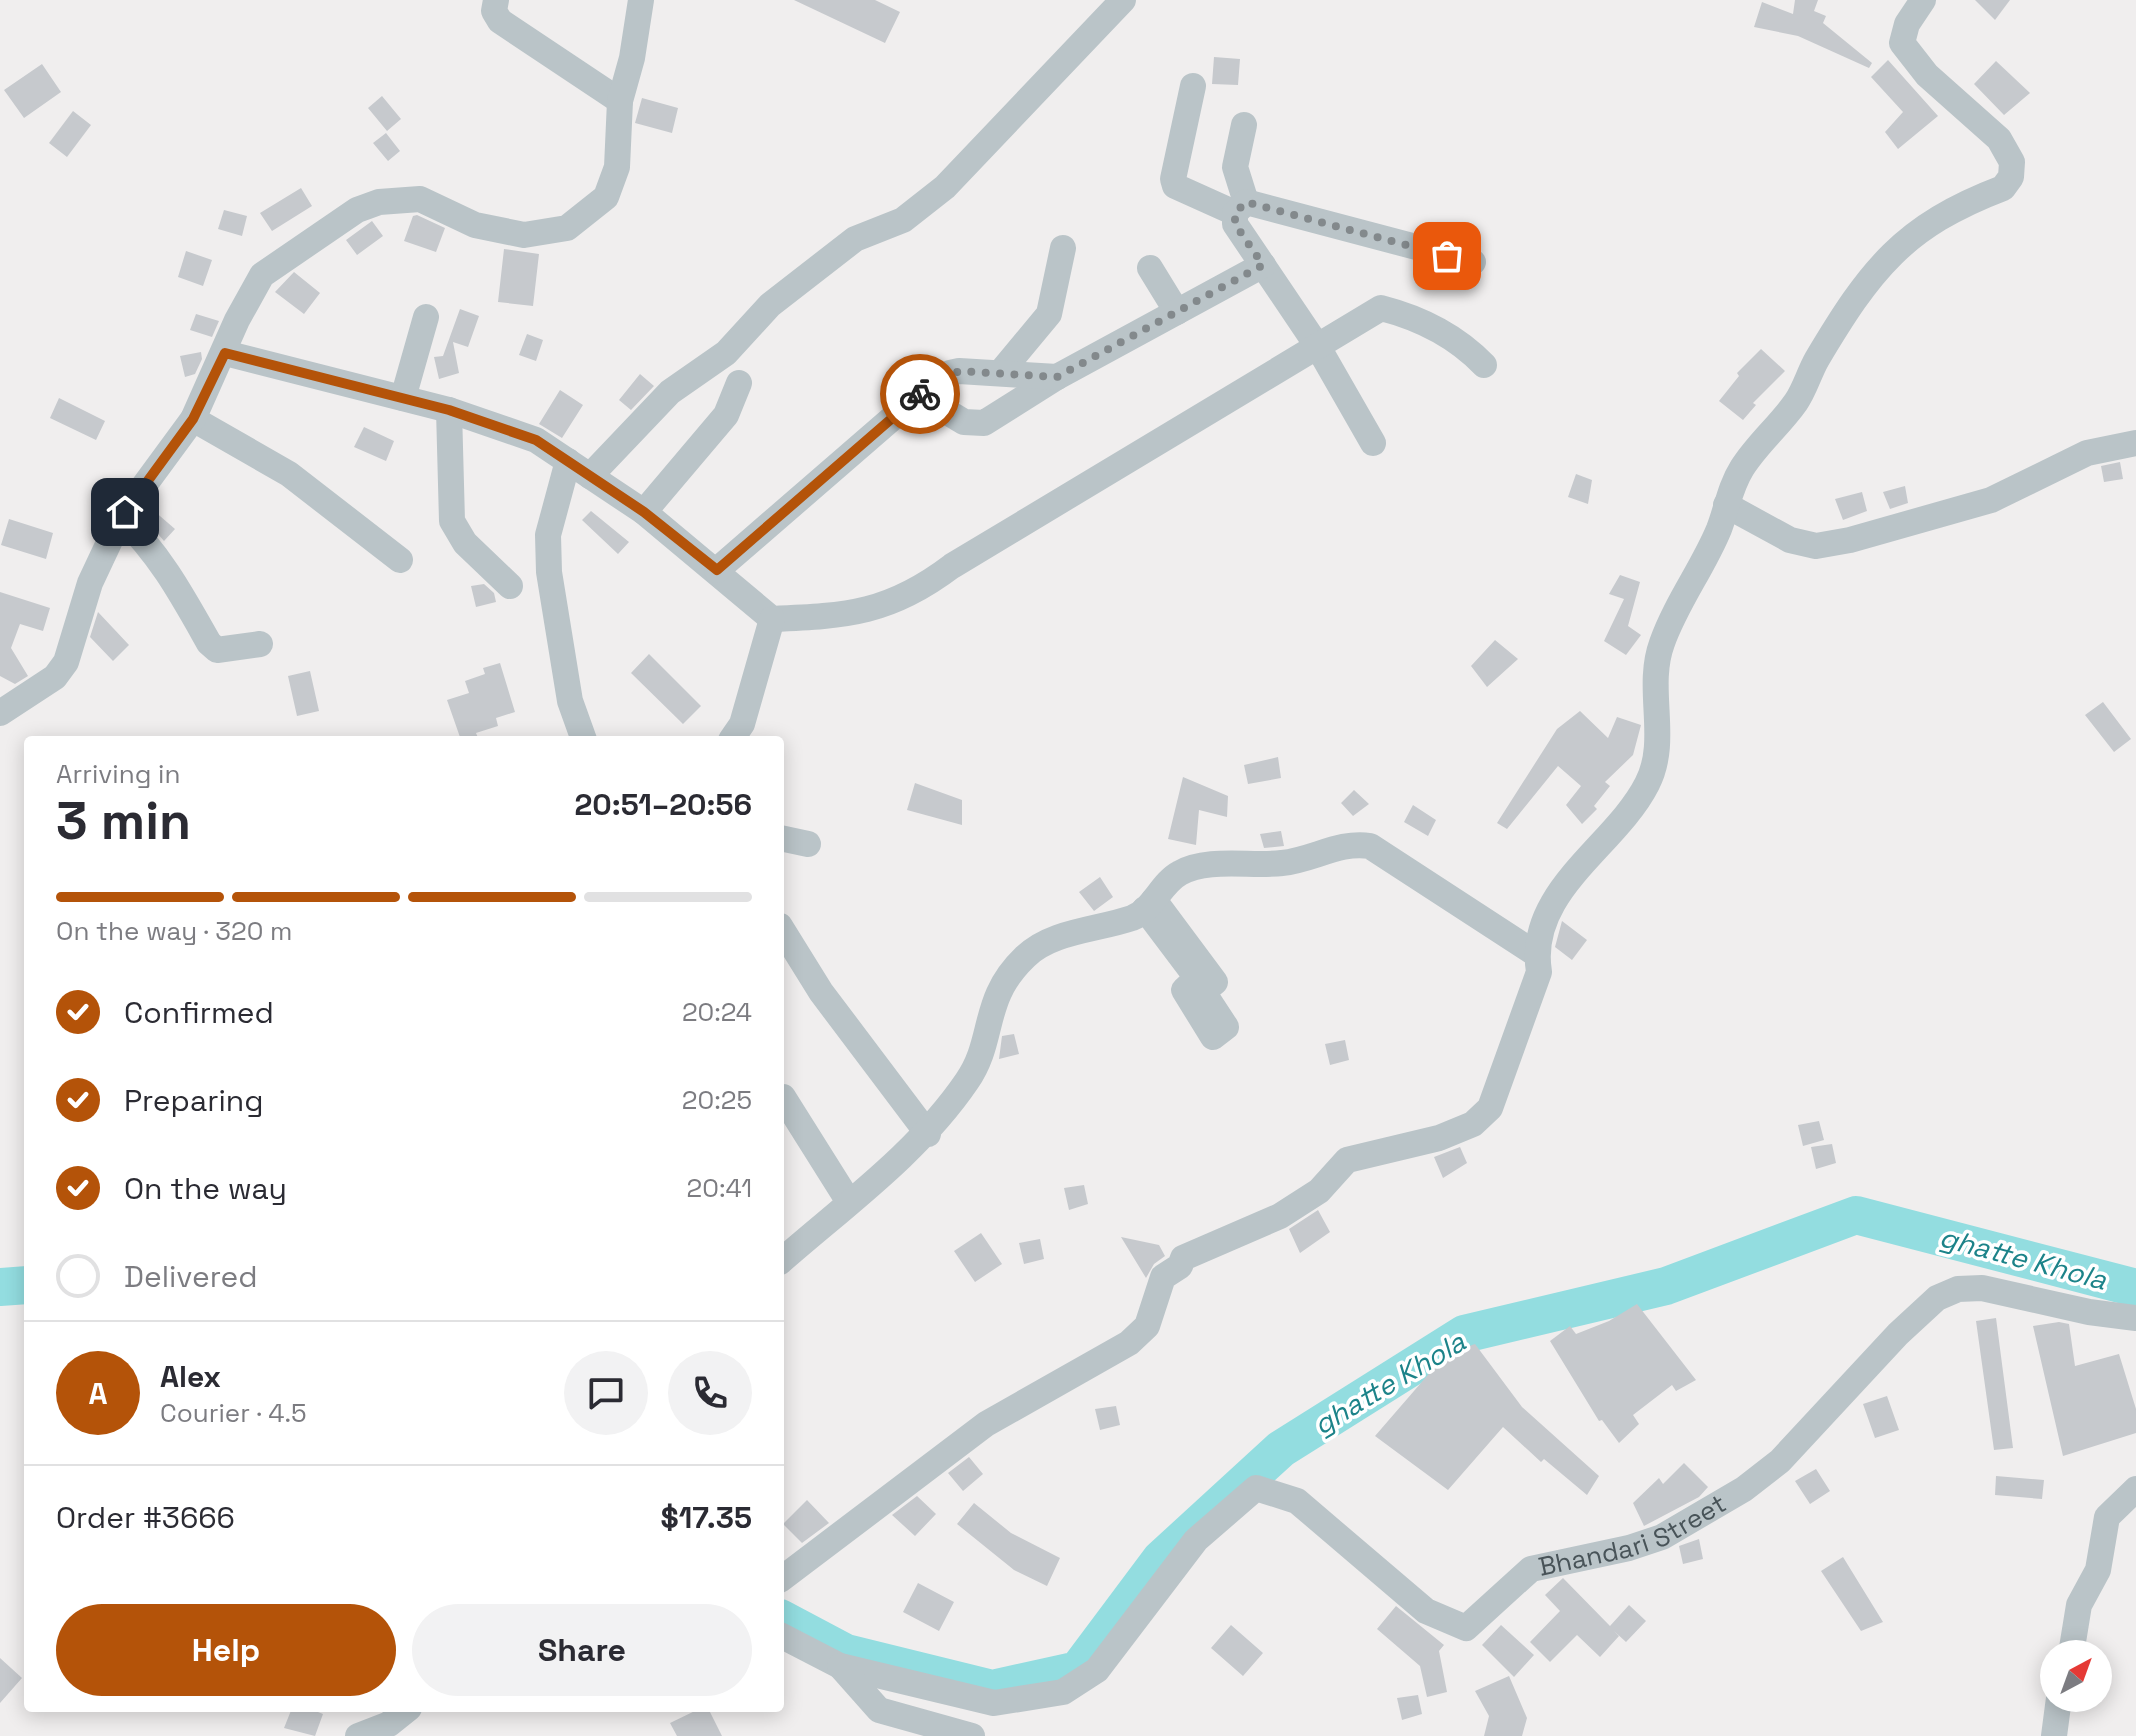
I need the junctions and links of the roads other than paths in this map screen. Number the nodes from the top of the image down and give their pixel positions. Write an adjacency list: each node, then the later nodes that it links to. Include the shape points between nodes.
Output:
1 (496, 0): 6 (street, via 494,11 500,21)
2 (641, 0): 6 (street)
3 (1123, 0): 27 (street, via 945,187 903,220 855,239 770,305 726,353 670,392)
4 (1923, 0): 28 (street, via 1902,43 1927,75 1999,139 2012,162 2011,177 2003,188 1918,228 1870,279 1815,363 1798,400 1745,463)
5 (1193, 86): 8 (street, via 1175,186)
6 (620, 101): 16 (street, via 617,167 606,197 588,215 567,228 524,235 475,225 420,199 379,202 357,210 262,275)
7 (1244, 125): 8 (street, via 1235,167)
8 (1240, 208): 10 (street); 11 (street, via 1235,224)
9 (1063, 248): 18 (street, via 1049,314)
10 (1473, 262)
11 (1263, 265): 13 (street); 15 (street)
12 (1150, 268): 13 (street)
13 (1177, 312): 19 (street)
14 (426, 317): 22 (street)
15 (1318, 347): 17 (street, via 1381,308 1462,342); 25 (street); 34 (street, via 905,599 873,610)
16 (225, 353): 22 (street); 24 (street)
17 (1484, 365)
18 (1000, 373): 19 (street); 21 (street, via 950,373)
19 (1057, 377): 21 (street, via 984,423 964,422)
20 (739, 383): 29 (street, via 726,415)
21 (919, 395): 32 (street)
22 (403, 398): 23 (street)
23 (449, 410): 27 (street, via 536,440); 33 (street, via 452,521 465,543)
24 (193, 419): 30 (street); 31 (street, via 289,474)
25 (1373, 443)
26 (2136, 443): 28 (street, via 2087,453 1991,500 1816,546 1790,540)
27 (579, 469): 29 (street); 37 (street, via 548,535 570,701)
28 (1726, 505): 43 (street, via 1662,643 1655,679 1658,758 1646,787 1564,886 1542,928)
29 (644, 512): 32 (street)
30 (121, 517): 35 (street, via 169,573 209,643 217,650); 36 (street, via 90,583 66,662 55,677)
31 (400, 560)
32 (717, 570): 34 (street)
33 (510, 586)
34 (772, 619): 38 (street, via 742,724)
35 (260, 644)
36 (0, 713)
37 (583, 736)
38 (734, 736)
39 (784, 839): 40 (street)
40 (808, 844)
41 (1150, 905): 41 (street, via 1197,978 1184,990 1213,1037 1226,1027 1203,992 1215,982); 43 (street, via 1180,873 1203,866 1285,863 1351,843 1370,846); 45 (street, via 1135,917 1038,944 1022,959 991,1006 970,1078)
42 (784, 932): 45 (street, via 821,992)
43 (1536, 954): 50 (street, via 1539,972 1511,1052 1490,1108 1473,1124 1439,1138 1347,1160 1319,1191 1280,1216 1183,1258 1163,1277 1147,1326 1129,1343 986,1424)
44 (784, 1099): 46 (street)
45 (928, 1134): 46 (street)
46 (849, 1202): 47 (street)
47 (784, 1259)
48 (2136, 1318): 53 (street, Bhandari Street, via 1982,1288 1958,1289 1937,1298 1780,1461 1744,1489 1662,1537 1531,1569 1466,1628 1426,1611 1297,1501 1256,1488 1196,1540 1097,1670 1063,1692 994,1703)
49 (2136, 1489): 52 (street, via 2107,1517 2098,1570 2079,1605)
50 (784, 1577)
51 (784, 1637): 53 (street, Bhandari Street)
52 (2073, 1640)
53 (840, 1666): 57 (street, via 879,1710)
54 (404, 1712): 56 (street)
55 (2057, 1712): 58 (street)
56 (358, 1736)
57 (972, 1736)
58 (2054, 1736)

